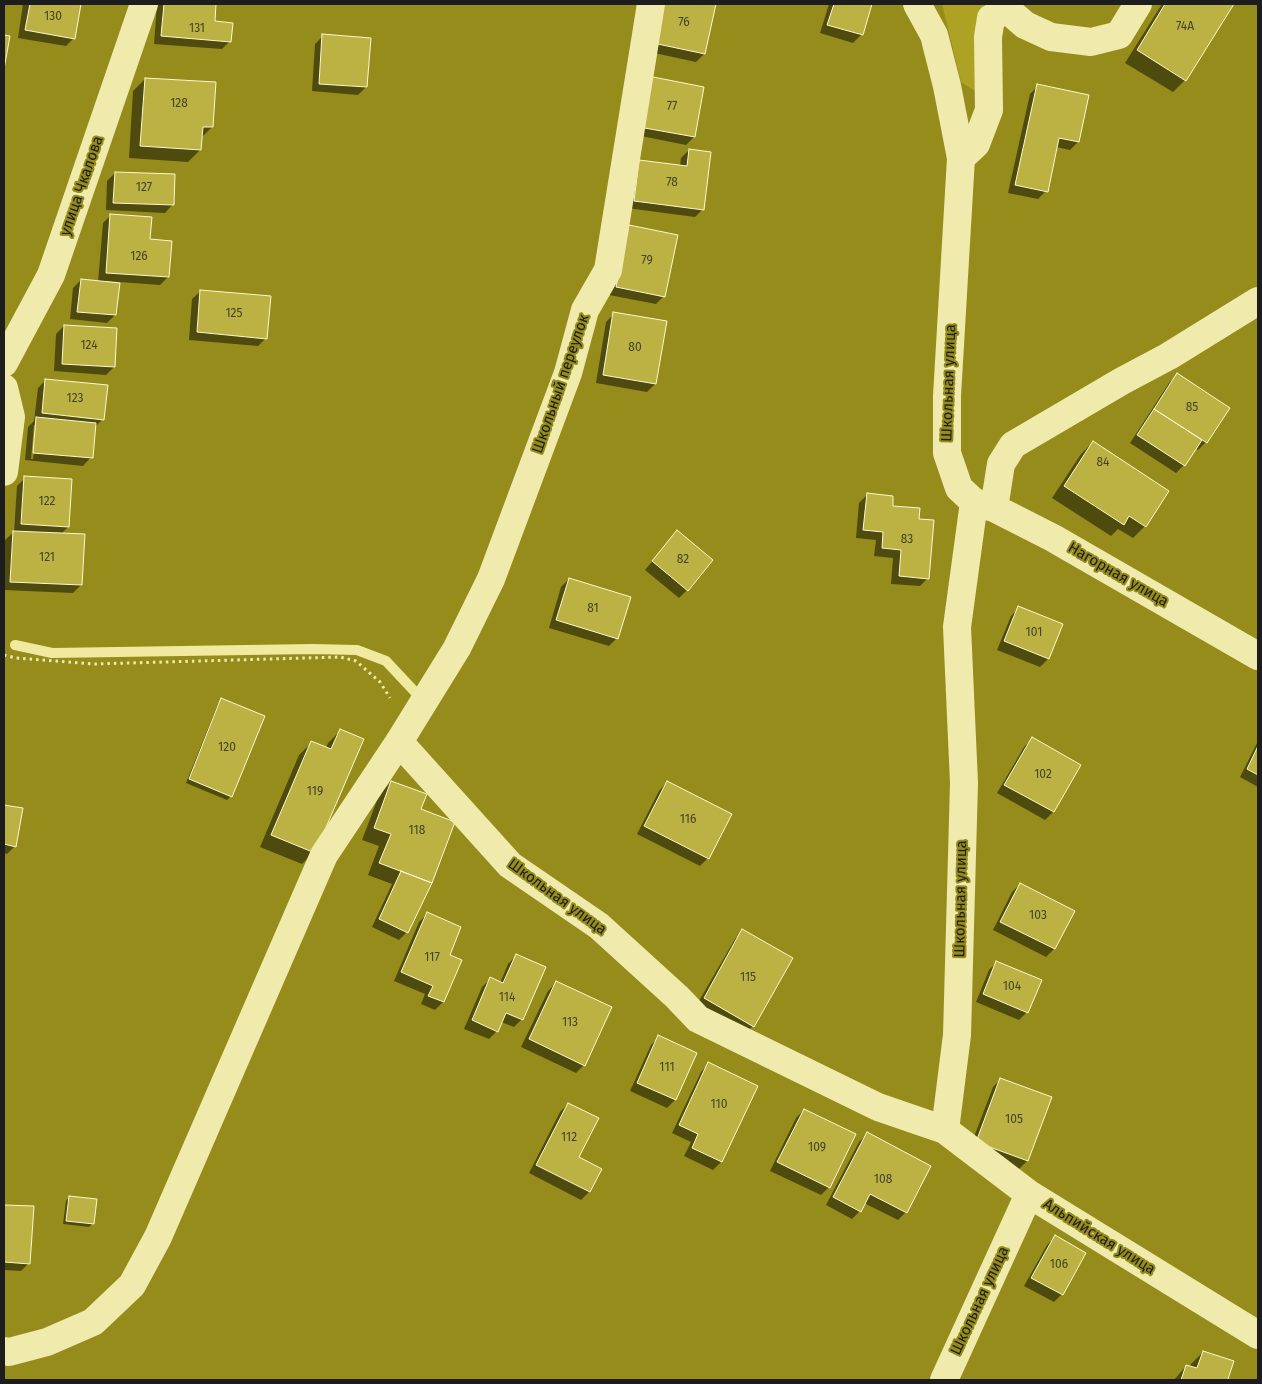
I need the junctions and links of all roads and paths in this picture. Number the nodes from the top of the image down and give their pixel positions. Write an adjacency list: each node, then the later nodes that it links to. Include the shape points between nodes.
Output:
1 (144, 4): 7 (street, улица Чкалова, via 51,275)
2 (651, 4): 13 (street, Школьный переулок, via 608,270 585,310 568,373 491,578 457,648)
3 (917, 4): 5 (street, Школьная улица, via 934,35 948,86)
4 (1138, 4): 5 (street, via 1119,35 1091,42 1052,37 1024,25 1011,13 1002,12 991,18 988,37 989,110 976,144)
5 (961, 158): 10 (street, Школьная улица, via 947,396 948,453 959,488)
6 (1258, 301): 10 (street, Школьная улица, via 1013,445)
7 (4, 363)
8 (4, 388): 9 (street, via 12,417)
9 (4, 472)
10 (984, 505): 12 (street, Нагорная улица, via 1053,538); 14 (street, Школьная улица, via 957,627 964,783 957,1035)
11 (4, 655): 13 (path, via 94,664 340,657 356,661 380,682 397,711)
12 (1258, 656)
13 (399, 742): 14 (street, Школьная улица, via 510,865 599,926 698,1019 878,1107); 17 (street, Школьный переулок, via 324,855 158,1237 132,1285 94,1322 46,1342 9,1352)
14 (944, 1130): 15 (street, Альпийская улица)
15 (1029, 1194): 16 (street, Альпийская улица); 18 (street, Школьная улица)
16 (1258, 1335)
17 (4, 1350)
18 (944, 1380)

